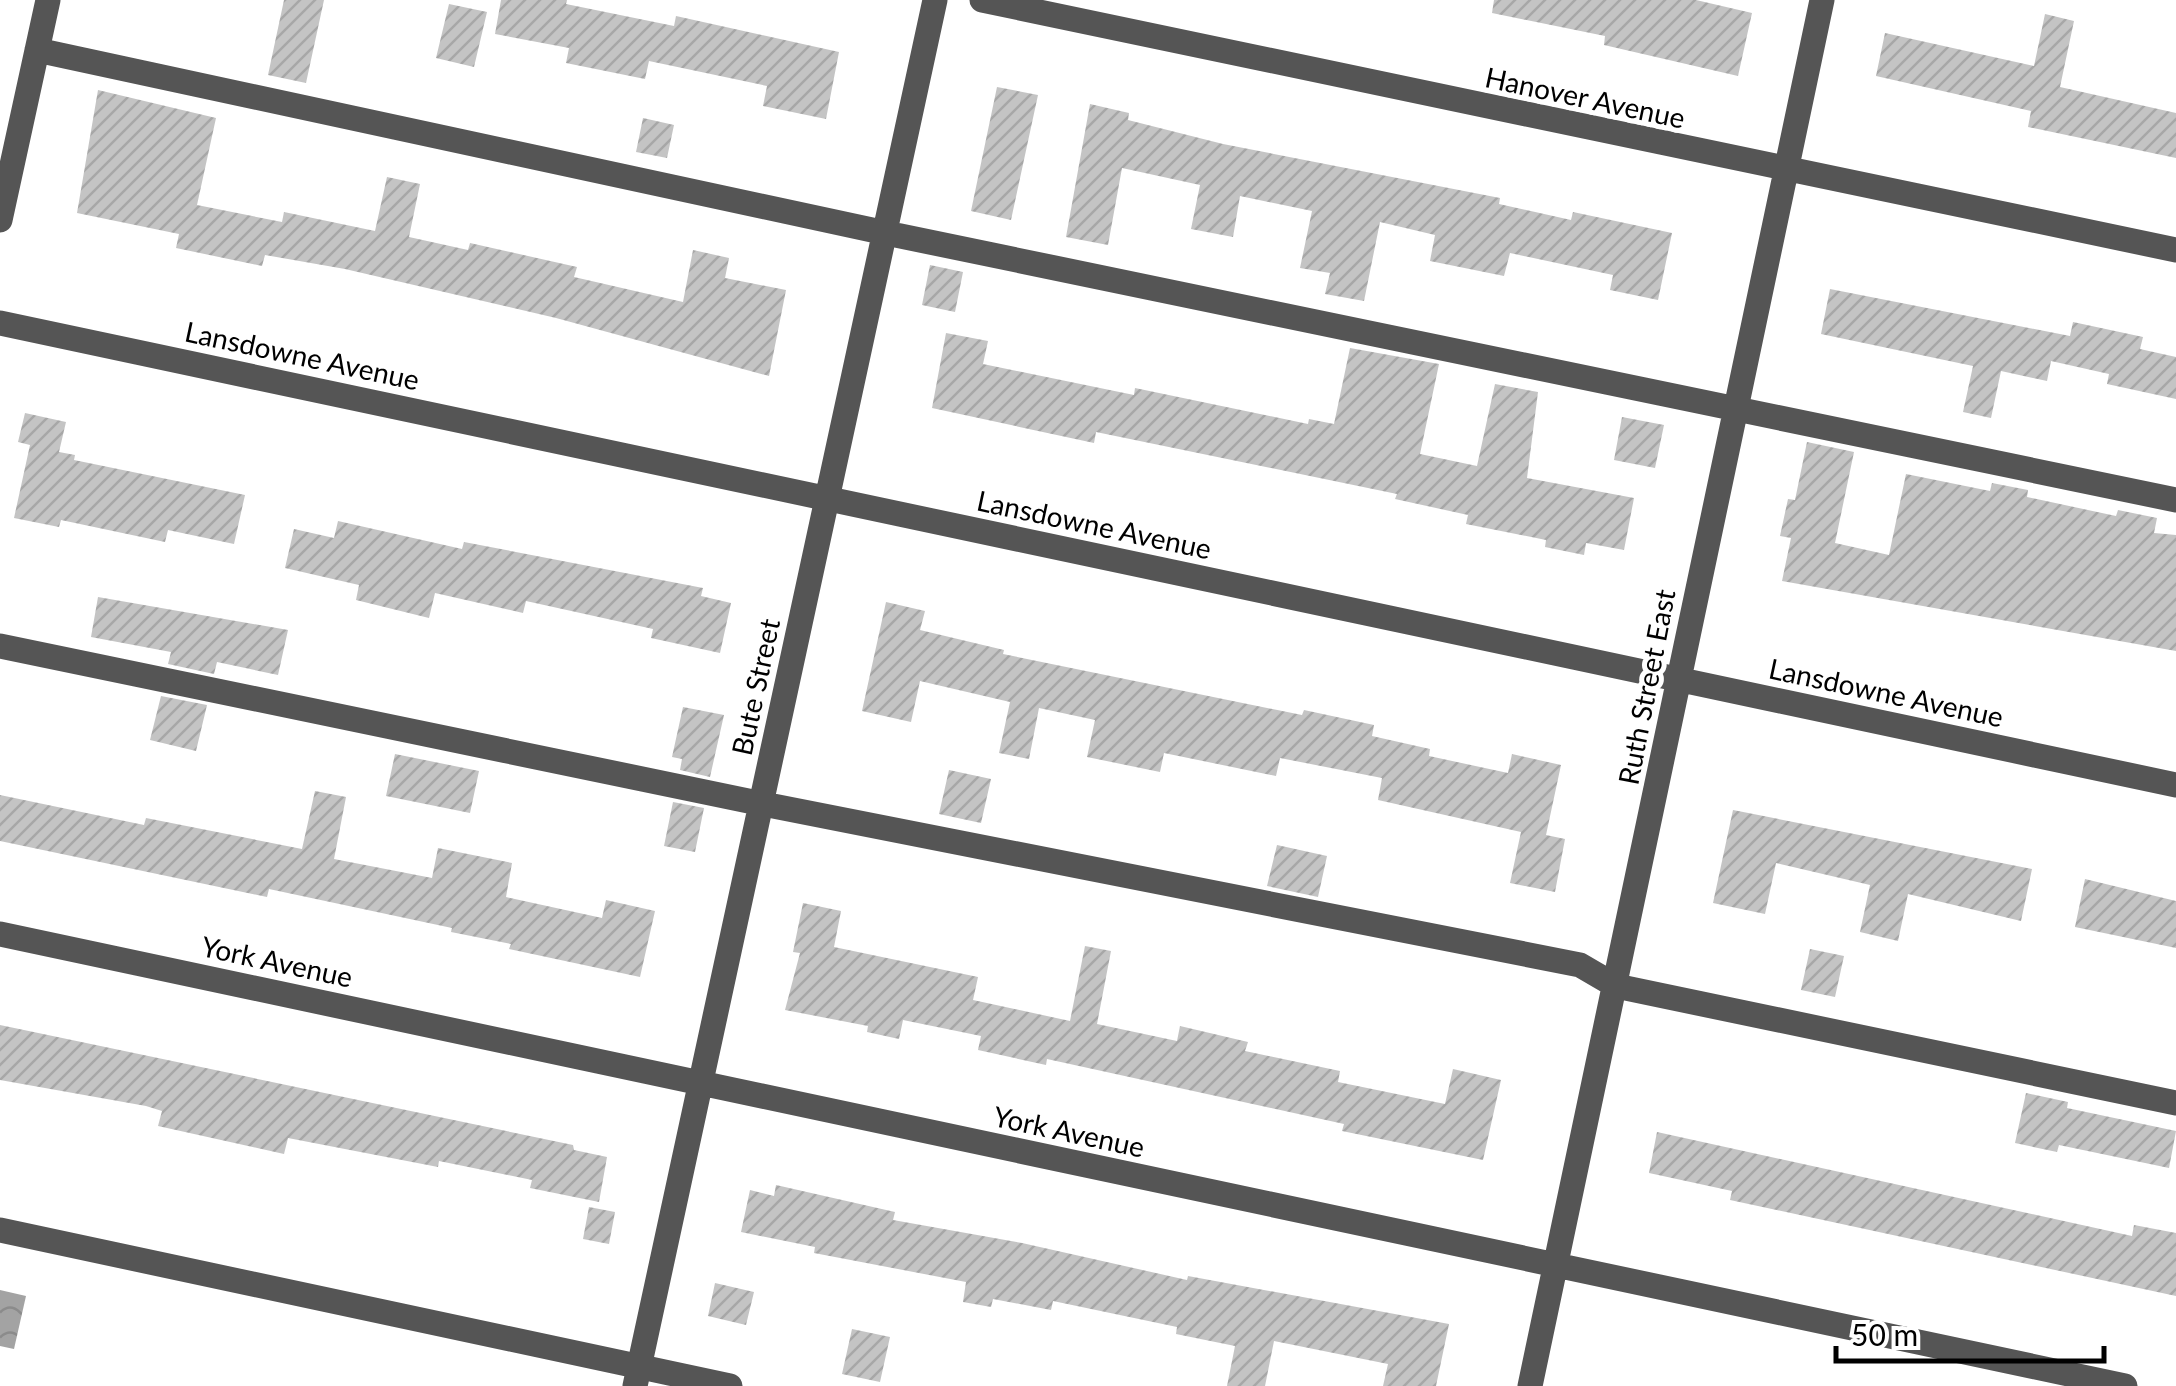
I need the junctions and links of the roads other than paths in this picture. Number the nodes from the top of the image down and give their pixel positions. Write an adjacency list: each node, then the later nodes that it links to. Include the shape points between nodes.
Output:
1 (48, 0): 5 (street)
2 (935, 0): 8 (street, Bute Street)
3 (982, 0): 6 (street, Hanover Avenue)
4 (1822, 0): 6 (street, Ruth Street East)
5 (37, 50): 7 (street); 8 (street)
6 (1788, 169): 9 (street, Hanover Avenue); 11 (street, Ruth Street East)
7 (0, 220)
8 (886, 233): 11 (street); 12 (street, Bute Street)
9 (2176, 250)
10 (0, 323): 12 (street, Lansdowne Avenue)
11 (1733, 409): 13 (street); 15 (street, Ruth Street East)
12 (826, 500): 15 (street, Lansdowne Avenue); 17 (street, Bute Street)
13 (2176, 500)
14 (0, 646): 17 (street)
15 (1680, 680): 16 (street, Lansdowne Avenue); 19 (street, Ruth Street East)
16 (2176, 785)
17 (762, 804): 19 (street, via 1580,965); 20 (street, Bute Street)
18 (0, 934): 20 (street, York Avenue)
19 (1616, 986): 21 (street); 23 (street, Ruth Street East)
20 (701, 1082): 23 (street, York Avenue); 24 (street, Bute Street)
21 (2176, 1103)
22 (0, 1230): 24 (street)
23 (1556, 1267): 26 (street, Ruth Street East); 27 (street, York Avenue)
24 (637, 1378): 25 (street)
25 (730, 1386)
26 (1530, 1386)
27 (2126, 1386)

